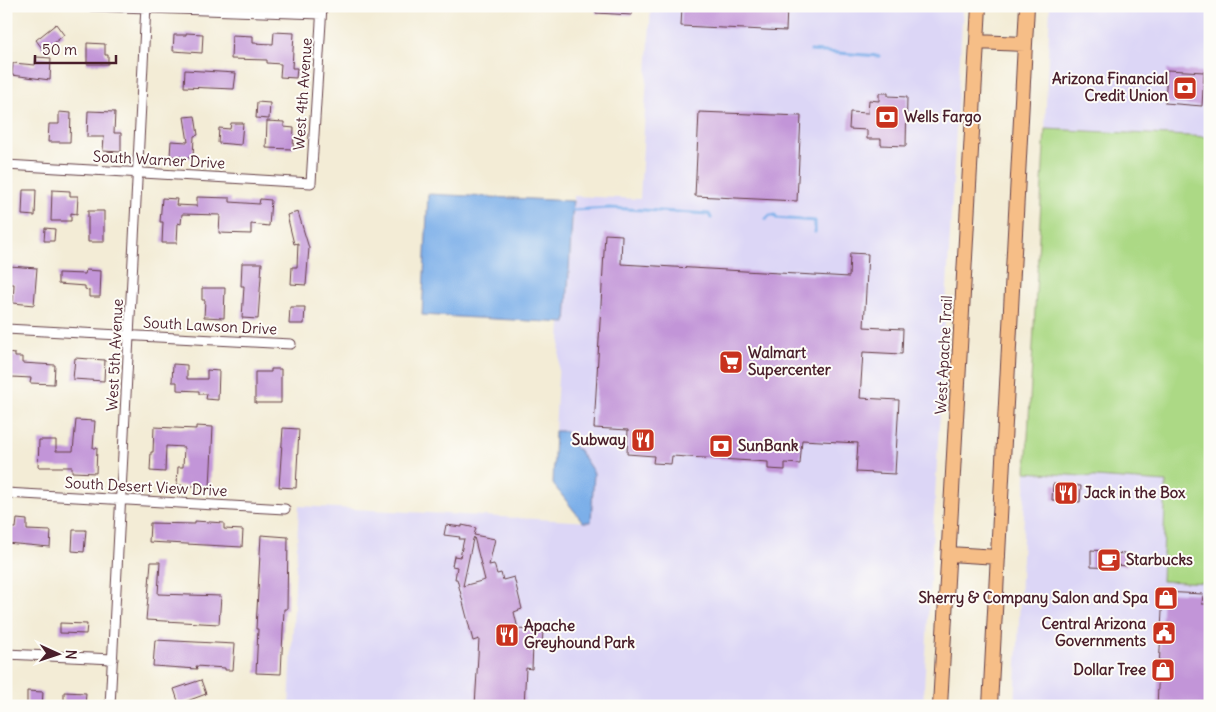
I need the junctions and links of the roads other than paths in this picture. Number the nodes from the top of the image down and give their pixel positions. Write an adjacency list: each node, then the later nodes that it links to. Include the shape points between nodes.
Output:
1 (91, 6): 4 (street)
2 (979, 6): 6 (main road, West Apache Trail)
3 (1027, 6): 7 (main road)
4 (146, 8): 5 (street); 9 (street, West 5th Avenue)
5 (321, 10): 10 (street, West 4th Avenue)
6 (977, 42): 7 (main road); 17 (main road, West Apache Trail)
7 (1025, 44): 18 (main road)
8 (6, 165): 9 (street, South Warner Drive)
9 (138, 172): 10 (street, South Warner Drive); 12 (street, West 5th Avenue)
10 (311, 183)
11 (6, 329): 12 (street, South Lawson Drive)
12 (130, 335): 13 (street, South Lawson Drive); 15 (street, West 5th Avenue)
13 (292, 344)
14 (6, 493): 15 (street, South Desert View Drive)
15 (121, 499): 16 (street, South Desert View Drive); 20 (street, West 5th Avenue)
16 (285, 509)
17 (949, 554): 18 (main road); 22 (main road, West Apache Trail)
18 (998, 557): 23 (main road)
19 (6, 654): 20 (street)
20 (112, 659): 21 (street, West 5th Avenue)
21 (110, 706)
22 (940, 706)
23 (990, 706)

